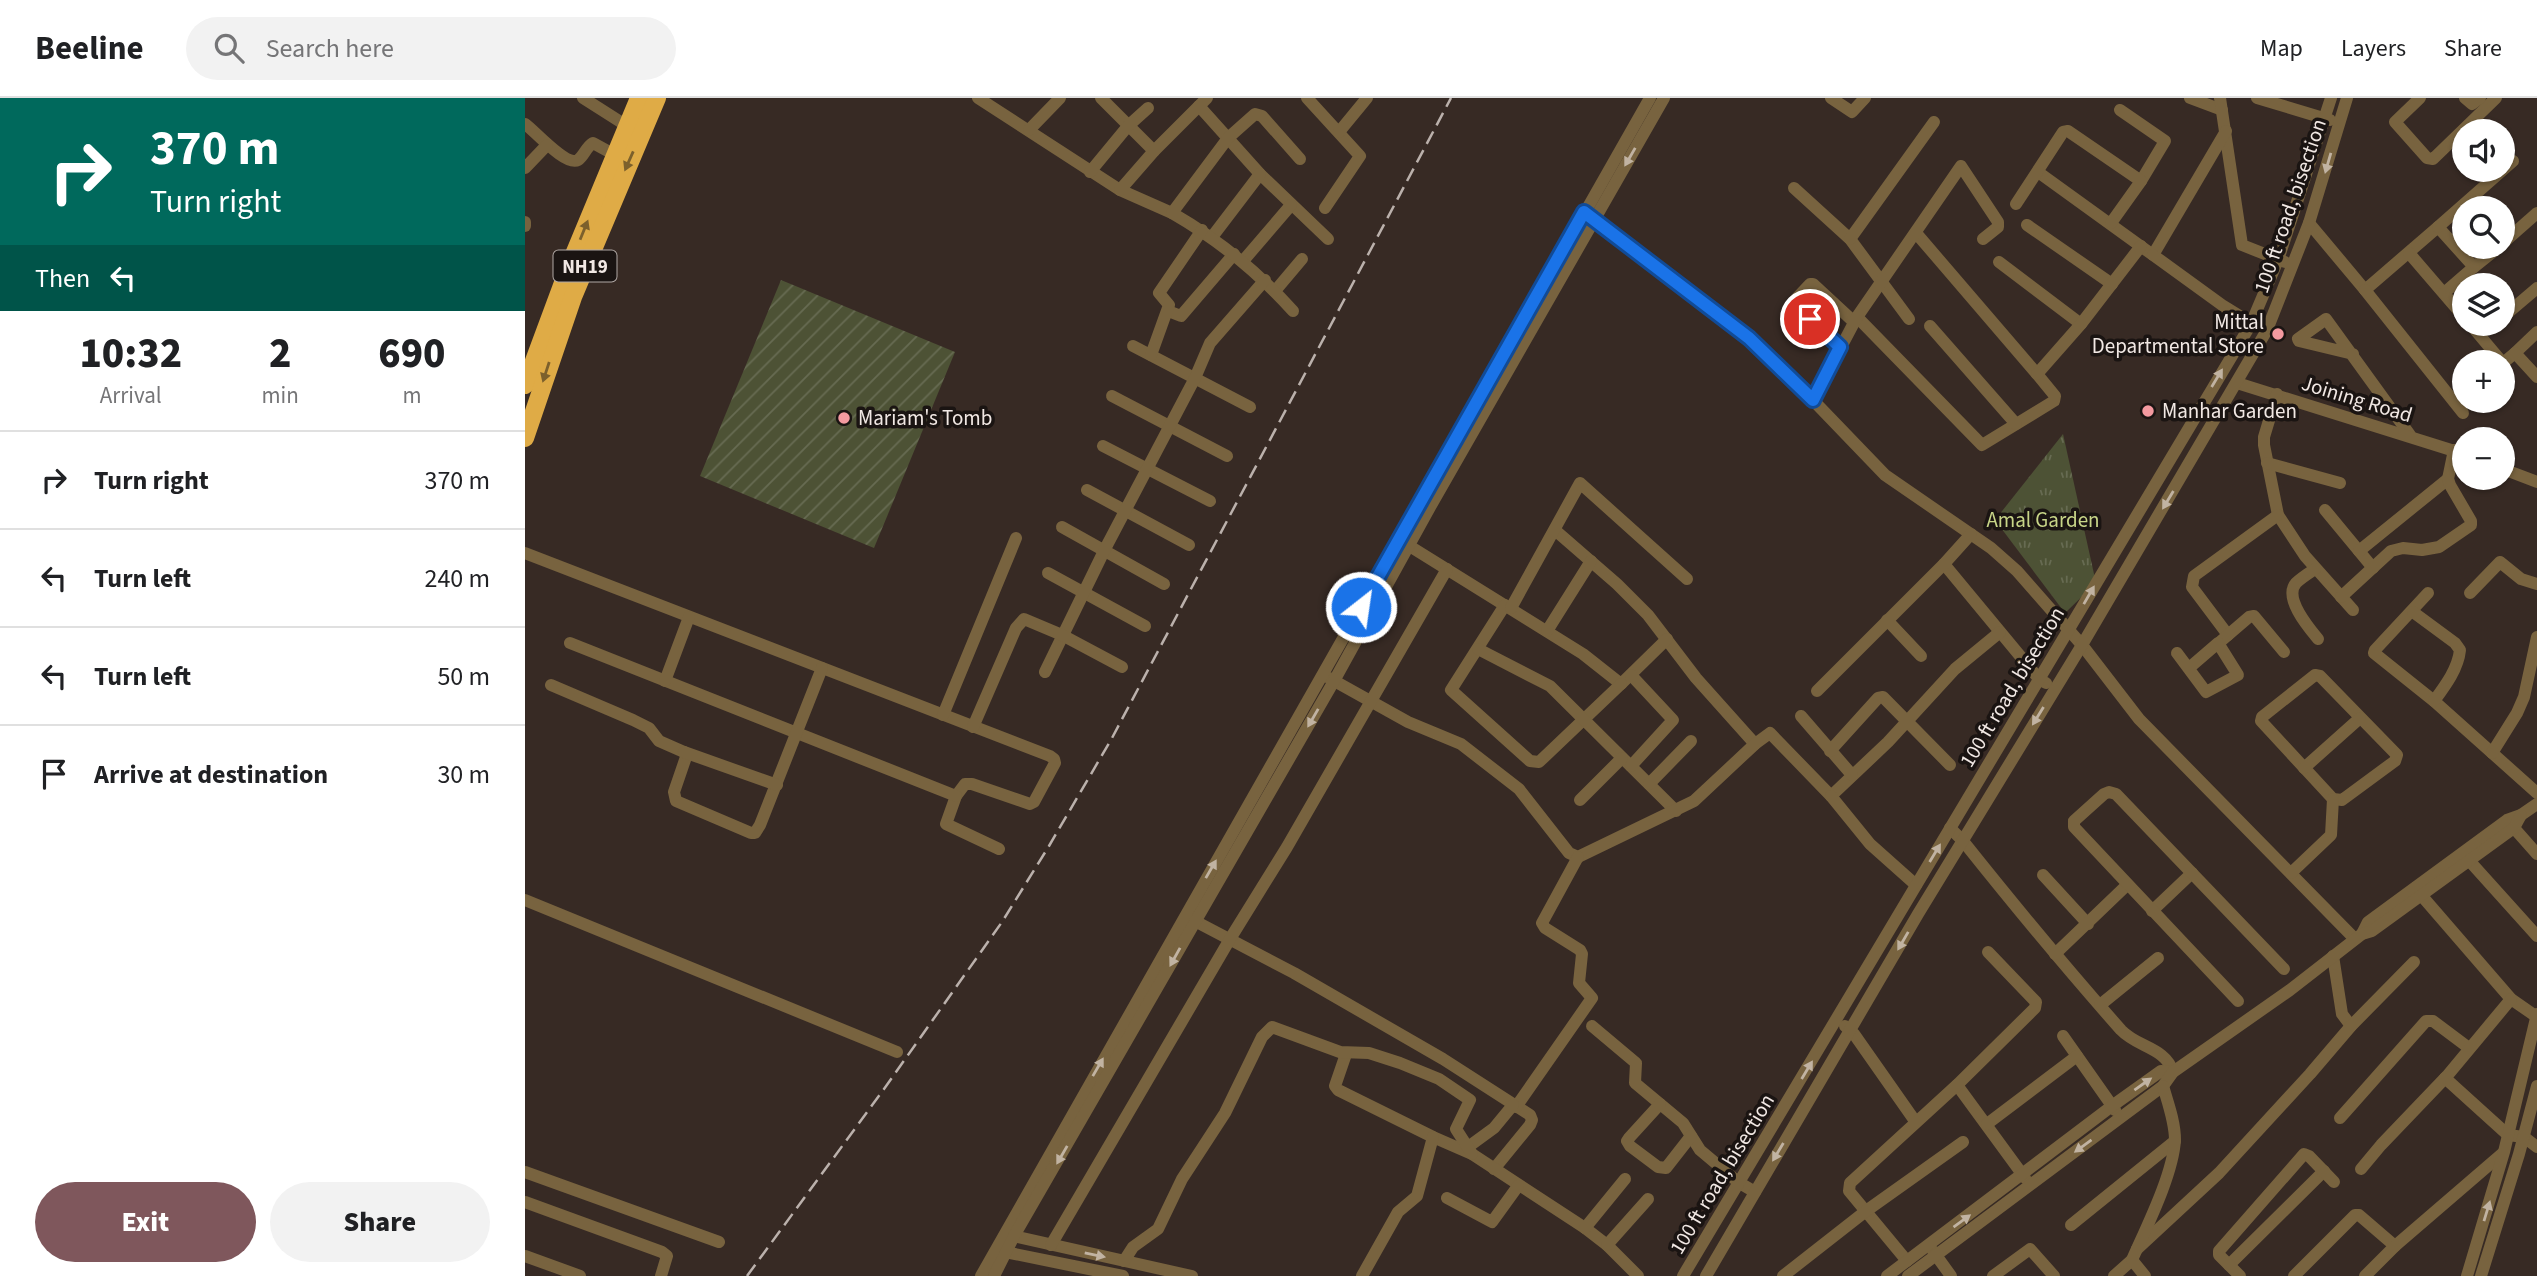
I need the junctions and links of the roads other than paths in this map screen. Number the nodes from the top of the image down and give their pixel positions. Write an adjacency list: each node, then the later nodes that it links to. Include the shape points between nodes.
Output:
1 (583, 98): 30 (street)
2 (639, 98): 30 (highway, NH19)
3 (657, 98): 116 (highway, NH19, one-way to 116, via 573,296)
4 (978, 98): 31 (street)
5 (1060, 98): 31 (street)
6 (1101, 98): 29 (street)
7 (1367, 98): 33 (street)
8 (1650, 98): 50 (street)
9 (1664, 98): 53 (street, one-way to 53)
10 (1831, 98): 11 (street, via 1851,112)
11 (1865, 98)
12 (2190, 98): 22 (street)
13 (2257, 98): 25 (street)
14 (2331, 98): 25 (street, 100 ft road, bisection)
15 (2347, 98): 27 (street, 100 ft road, bisection)
16 (2420, 98): 19 (street, via 2395,122 2430,159)
17 (2465, 98): 18 (street, via 2472,104)
18 (2480, 98)
19 (2495, 98)
20 (1312, 99): 33 (street)
21 (1203, 102): 34 (street); 36 (street)
22 (2221, 104): 32 (street)
23 (1148, 108): 29 (street)
24 (2120, 110): 43 (street, via 2165,141)
25 (2324, 118): 27 (street); 70 (street, 100 ft road, bisection)
26 (1934, 121): 62 (street)
27 (2340, 123): 55 (street, 100 ft road, bisection, one-way to 55)
28 (525, 124): 35 (street)
29 (1128, 125): 36 (street); 40 (street)
30 (627, 126): 37 (highway, NH19)
31 (1029, 130): 40 (street)
32 (2226, 131): 66 (street); 70 (street, via 2242,245)
33 (1339, 132): 49 (street, via 1360,156)
34 (1228, 138): 38 (street, via 1255,114 1261,114); 42 (street); 51 (street)
35 (547, 145): 37 (street, via 573,161 593,143); 39 (street)
36 (1154, 151): 46 (street)
37 (615, 155): 100 (highway, NH19, one-way to 37)
38 (1300, 159)
39 (525, 169)
40 (1090, 172): 46 (street)
41 (2038, 172): 43 (street, via 2066,130); 47 (street); 54 (street)
42 (1260, 174): 48 (street); 59 (street)
43 (2141, 181): 54 (street)
44 (2489, 182): 57 (street)
45 (1794, 188): 62 (street)
46 (1120, 190): 51 (street)
47 (2016, 204)
48 (1291, 205): 61 (street); 67 (street)
49 (1325, 208)
50 (1584, 212): 53 (street); 90 (street)
51 (1173, 213): 59 (street)
52 (2537, 213): 58 (street)
53 (1595, 222): 90 (street); 109 (street, via 1749,338)
54 (2111, 223): 64 (street)
55 (2309, 223): 72 (street, 100 ft road, bisection); 78 (street)
56 (2027, 225): 76 (street)
57 (2438, 227): 65 (street); 73 (street)
58 (2515, 232)
59 (1207, 233): 67 (street); 83 (street, via 1159,293 1169,304)
60 (1916, 233): 63 (street, via 1962,165 1998,222); 75 (street); 101 (street)
61 (1328, 239)
62 (1850, 239): 75 (street)
63 (1983, 239)
64 (2141, 246): 66 (street); 76 (street)
65 (2409, 253): 78 (street); 80 (street)
66 (2153, 254): 88 (street)
67 (1239, 258): 74 (street); 83 (street, via 1181,316)
68 (1302, 259): 79 (street)
69 (2483, 259): 73 (street)
70 (2278, 260): 72 (street); 88 (street, 100 ft road, bisection)
71 (1999, 262): 87 (street)
72 (2293, 265): 91 (street, 100 ft road, bisection)
73 (2474, 267): 80 (street)
74 (1265, 280): 79 (street); 103 (street, via 1217,333)
75 (1880, 281): 85 (street); 86 (street)
76 (2112, 284): 87 (street)
77 (2537, 288): 82 (street)
78 (2365, 290): 106 (street)
79 (1275, 291): 84 (street)
80 (2444, 293): 81 (street)
81 (2452, 303)
82 (2515, 307)
83 (1168, 311): 98 (street)
84 (1293, 311)
85 (1909, 319)
86 (1856, 320): 95 (street); 95 (street, via 1813,284 1794,301); 113 (street, via 1979,443 1985,445)
87 (2081, 324): 101 (street)
88 (2251, 324): 91 (street); 110 (street, 100 ft road, bisection, one-way to 88)
89 (1930, 326): 113 (street)
90 (1526, 329): 138 (street)
91 (2267, 330): 104 (street, 100 ft road, bisection)
92 (2537, 332): 97 (street)
93 (2480, 336): 96 (street)
94 (1133, 346): 98 (street)
95 (1840, 347): 109 (street)
96 (2492, 350)
97 (2515, 353): 102 (street)
98 (1151, 355): 103 (street)
99 (2353, 355): 115 (street)
100 (528, 364): 105 (highway, NH19)
101 (2037, 374): 113 (street, via 2055,399)
102 (2537, 377)
103 (1195, 378): 111 (street); 114 (street)
104 (2237, 383): 107 (street, Joining Road); 112 (street, 100 ft road, bisection)
105 (525, 385)
106 (2452, 392)
107 (2277, 394): 115 (street, Joining Road); 121 (street, via 2264,437)
108 (1112, 396): 114 (street)
109 (1813, 400): 136 (street, via 1885,475)
110 (2202, 403): 112 (street); 119 (street, 100 ft road, bisection)
111 (1250, 407)
112 (2219, 413): 122 (street, 100 ft road, bisection)
113 (2016, 424)
114 (1170, 425): 120 (street); 123 (street)
115 (2410, 435): 118 (street, Joining Road)
116 (525, 438)
117 (1103, 446): 123 (street)
118 (2452, 450)
119 (2171, 455): 122 (street); 163 (street, 100 ft road, bisection, one-way to 119)
120 (1227, 456)
121 (2267, 463): 128 (street); 133 (street)
122 (2188, 466): 171 (street, 100 ft road, bisection, one-way to 171)
123 (1147, 467): 130 (street); 131 (street)
124 (2452, 470): 126 (street)
125 (2515, 474): 127 (street)
126 (2448, 480): 141 (street); 145 (street, via 2471,520 2469,527 2430,550 2396,549)
127 (2537, 482)
128 (2340, 483)
129 (1087, 490): 131 (street)
130 (1210, 501)
131 (1125, 509): 139 (street); 140 (street)
132 (2325, 509): 141 (street)
133 (2279, 515): 147 (street); 168 (street, via 2191,582)
134 (1062, 527): 140 (street)
135 (1556, 531): 143 (street); 149 (street, via 1582,483); 156 (street)
136 (1971, 534): 144 (street); 163 (street, via 2017,571)
137 (1016, 538): 190 (street)
138 (1404, 542): 146 (street); 181 (street)
139 (1189, 545)
140 (1105, 549): 150 (street); 154 (street)
141 (2359, 551): 145 (street)
142 (525, 553): 159 (street)
143 (1591, 561): 162 (street); 167 (street)
144 (1944, 564): 160 (street); 164 (street)
145 (2373, 568): 155 (street)
146 (1447, 569): 156 (street); 189 (street)
147 (2315, 569): 155 (street); 169 (street, via 2293,589 2300,617)
148 (1048, 573): 154 (street)
149 (1687, 579)
150 (1164, 583)
151 (2537, 584): 153 (street, via 2521,579 2500,562)
152 (2428, 593): 158 (street)
153 (2470, 593)
154 (1083, 594): 161 (street); 165 (street)
155 (2341, 597): 157 (street)
156 (1508, 606): 162 (street); 172 (street)
157 (2353, 610)
158 (2413, 612): 188 (street, via 2460,650 2458,663); 188 (street, via 2374,653)
159 (689, 617): 177 (street); 183 (street)
160 (1887, 620): 175 (street); 187 (street)
161 (1145, 626)
162 (1547, 631): 184 (street)
163 (2069, 631): 171 (street); 182 (street, 100 ft road, bisection)
164 (2000, 632): 182 (street); 194 (street, via 1955,669)
165 (1062, 635): 176 (street); 179 (street); 195 (street, via 1020,620)
166 (2537, 638): 201 (street, via 2517,713)
167 (1667, 639): 180 (street); 198 (street)
168 (2223, 639): 173 (street, via 2254,616); 178 (street); 178 (street, via 2238,672 2236,677 2206,692)
169 (2318, 639)
170 (570, 643): 183 (street)
171 (2082, 645): 186 (street, 100 ft road, bisection); 224 (street, via 2140,719)
172 (1478, 649): 193 (street, via 1550,686); 193 (street, via 1451,692 1530,761 1539,762)
173 (2284, 652)
174 (2177, 653): 178 (street)
175 (1921, 656)
176 (1122, 667)
177 (822, 668): 190 (street); 196 (street)
178 (2189, 668)
179 (1045, 672)
180 (1631, 675): 184 (street); 202 (street, via 1673,720)
181 (1328, 678): 189 (street); 231 (street)
182 (2040, 680): 186 (street); 216 (street, 100 ft road, bisection)
183 (666, 681): 196 (street)
184 (1621, 684): 193 (street)
185 (551, 685): 200 (street, via 649,728 659,741)
186 (2056, 687): 218 (street, 100 ft road, bisection, one-way to 218)
187 (1817, 691)
188 (2434, 701): 201 (street)
189 (1371, 702): 222 (street, via 1461,744 1492,767 1519,789 1569,853); 235 (street)
190 (943, 715): 195 (street)
191 (1801, 716): 199 (street)
192 (2360, 718): 204 (street); 204 (street, via 2317,675 2262,717); 211 (street, via 2396,758 2342,800)
193 (1584, 720): 202 (street)
194 (1907, 720): 199 (street, via 1887,699 1878,698); 203 (street); 205 (street)
195 (973, 727): 209 (street, via 1050,755 1055,763 1030,804 965,783)
196 (797, 733): 207 (street); 209 (street)
197 (1691, 741): 206 (street)
198 (1755, 744): 210 (street, via 1772,734); 214 (street, via 1709,788)
199 (1830, 751): 205 (street)
200 (684, 752): 207 (street); 207 (street, via 676,801 751,834 758,830)
201 (2493, 753): 208 (street)
202 (1627, 762): 206 (street); 212 (street)
203 (1950, 765)
204 (2304, 768): 211 (street)
205 (1852, 775): 210 (street)
206 (1649, 784): 214 (street)
207 (777, 785)
208 (2537, 793)
209 (955, 796): 219 (street, via 948,827)
210 (1831, 796): 227 (street, via 1870,844)
211 (2333, 799): 224 (street, via 2331,835)
212 (1580, 800)
213 (2537, 804): 215 (street)
214 (1676, 811): 222 (street)
215 (2521, 815): 217 (street); 221 (street, via 2507,820)
216 (1950, 828): 218 (street); 227 (street, 100 ft road, bisection, one-way to 216)
217 (2514, 828): 220 (street); 221 (street)
218 (1963, 841): 237 (street); 249 (street, 100 ft road, bisection, one-way to 249)
219 (999, 849)
220 (2537, 854)
221 (2466, 856): 228 (street); 233 (street)
222 (1578, 857): 261 (street, via 1543,926 1580,950 1579,983 1592,998)
223 (2192, 873): 226 (street, via 2109,792 2073,825); 230 (street); 241 (street)
224 (2291, 873): 234 (street)
225 (2043, 875): 232 (street)
226 (2127, 885): 230 (street); 232 (street)
227 (1916, 886): 246 (street, 100 ft road, bisection)
228 (2418, 891): 234 (street, via 2368,922); 242 (street)
229 (525, 900): 252 (street)
230 (2152, 911): 243 (street)
231 (1190, 918): 235 (street); 292 (street)
232 (2088, 924): 237 (street)
233 (2537, 936)
234 (2359, 937): 238 (street)
235 (1230, 939): 261 (street, via 1443,1059); 294 (street)
236 (1988, 952): 257 (street, via 2036,1005)
237 (2055, 954): 244 (street)
238 (2333, 957): 248 (street, via 2342,1014); 255 (street)
239 (2158, 958): 244 (street)
240 (2414, 962): 248 (street)
241 (2284, 970)
242 (2511, 999): 245 (street); 251 (street)
243 (2238, 1002)
244 (2100, 1005): 255 (street, via 2130,1038 2170,1061)
245 (2537, 1016): 267 (street)
246 (1836, 1021): 249 (street); 282 (street, 100 ft road, bisection, one-way to 246)
247 (1592, 1026): 260 (street, via 1636,1063 1636,1083)
248 (2351, 1026): 299 (street, via 2219,1173)
249 (1851, 1030): 265 (street); 285 (street, 100 ft road, bisection, one-way to 285)
250 (2063, 1036): 254 (street)
251 (2469, 1048): 256 (street); 264 (street, via 2433,1021 2426,1021)
252 (897, 1052)
253 (1346, 1054): 269 (street, via 1335,1086 1338,1090); 274 (street, via 1369,1053 1400,1063 1439,1079 1469,1099 1456,1129); 301 (street, via 1279,1028 1267,1030 1158,1229 1133,1247)
254 (2077, 1056): 262 (street); 266 (street)
255 (2173, 1072): 258 (street); 262 (street, one-way to 255, via 2161,1071)
256 (2445, 1078): 267 (street); 277 (street)
257 (1957, 1085): 265 (street); 266 (street)
258 (2164, 1086): 263 (street); 271 (street)
259 (2536, 1093): 270 (street)
260 (1660, 1104): 268 (street); 268 (street, via 1629,1138 1630,1146 1666,1168)
261 (1515, 1106): 274 (street); 276 (street, via 1530,1115 1531,1122)
262 (2112, 1106): 263 (street); 281 (street)
263 (2120, 1118): 281 (street, one-way to 281)
264 (2340, 1118)
265 (1915, 1121): 289 (street, via 1850,1183 1849,1191)
266 (1987, 1124): 281 (street)
267 (2508, 1135): 270 (street); 275 (street)
268 (1691, 1136): 282 (street, via 1700,1150)
269 (1433, 1137): 274 (street); 311 (street, via 1417,1196 1398,1212)
270 (2524, 1137): 273 (street); 326 (street)
271 (2175, 1141): 290 (street); 299 (street, via 2157,1204)
272 (1963, 1142): 289 (street)
273 (2537, 1147)
274 (1470, 1151): 276 (street)
275 (2504, 1152): 296 (street); 325 (street, one-way to 275)
276 (1494, 1169): 284 (street)
277 (2361, 1169)
278 (2323, 1171): 283 (street); 303 (street); 303 (street, via 2304,1154 2219,1251)
279 (525, 1172): 293 (street)
280 (1625, 1179): 291 (street)
281 (2026, 1179): 298 (street)
282 (1738, 1182): 285 (street); 313 (street, 100 ft road, bisection)
283 (2334, 1182)
284 (1518, 1186): 286 (street, via 1492,1222); 291 (street)
285 (1755, 1192): 314 (street, 100 ft road, bisection)
286 (1447, 1198)
287 (1648, 1199): 295 (street)
288 (525, 1202): 306 (street, via 662,1252 667,1261)
289 (1866, 1211): 302 (street); 315 (street)
290 (2071, 1225)
291 (1585, 1228): 295 (street)
292 (1009, 1235): 294 (street); 297 (street)
293 (719, 1241)
294 (1051, 1245): 301 (street, one-way to 301)
295 (1607, 1245): 312 (street)
296 (2395, 1246): 323 (street, via 2355,1214); 324 (street)
297 (1001, 1251): 307 (street); 308 (street); 309 (street)
298 (1932, 1251): 302 (street); 317 (street); 318 (street)
299 (2135, 1254): 320 (street); 321 (street)
300 (525, 1256): 305 (street)
301 (1123, 1261): 310 (street)
302 (1907, 1261): 316 (street)
303 (2229, 1265): 322 (street)
304 (1996, 1275): 319 (street, via 2030,1249)
305 (580, 1276)
306 (661, 1276)
307 (981, 1276)
308 (994, 1276)
309 (1123, 1276)
310 (1192, 1276)
311 (1362, 1276)
312 (1638, 1276)
313 (1683, 1276)
314 (1706, 1276)
315 (1783, 1276)
316 (1887, 1276)
317 (1908, 1276)
318 (1951, 1276)
319 (2054, 1276)
320 (2114, 1276)
321 (2145, 1276)
322 (2240, 1276)
323 (2294, 1276)
324 (2365, 1276)
325 (2467, 1276)
326 (2481, 1276)

